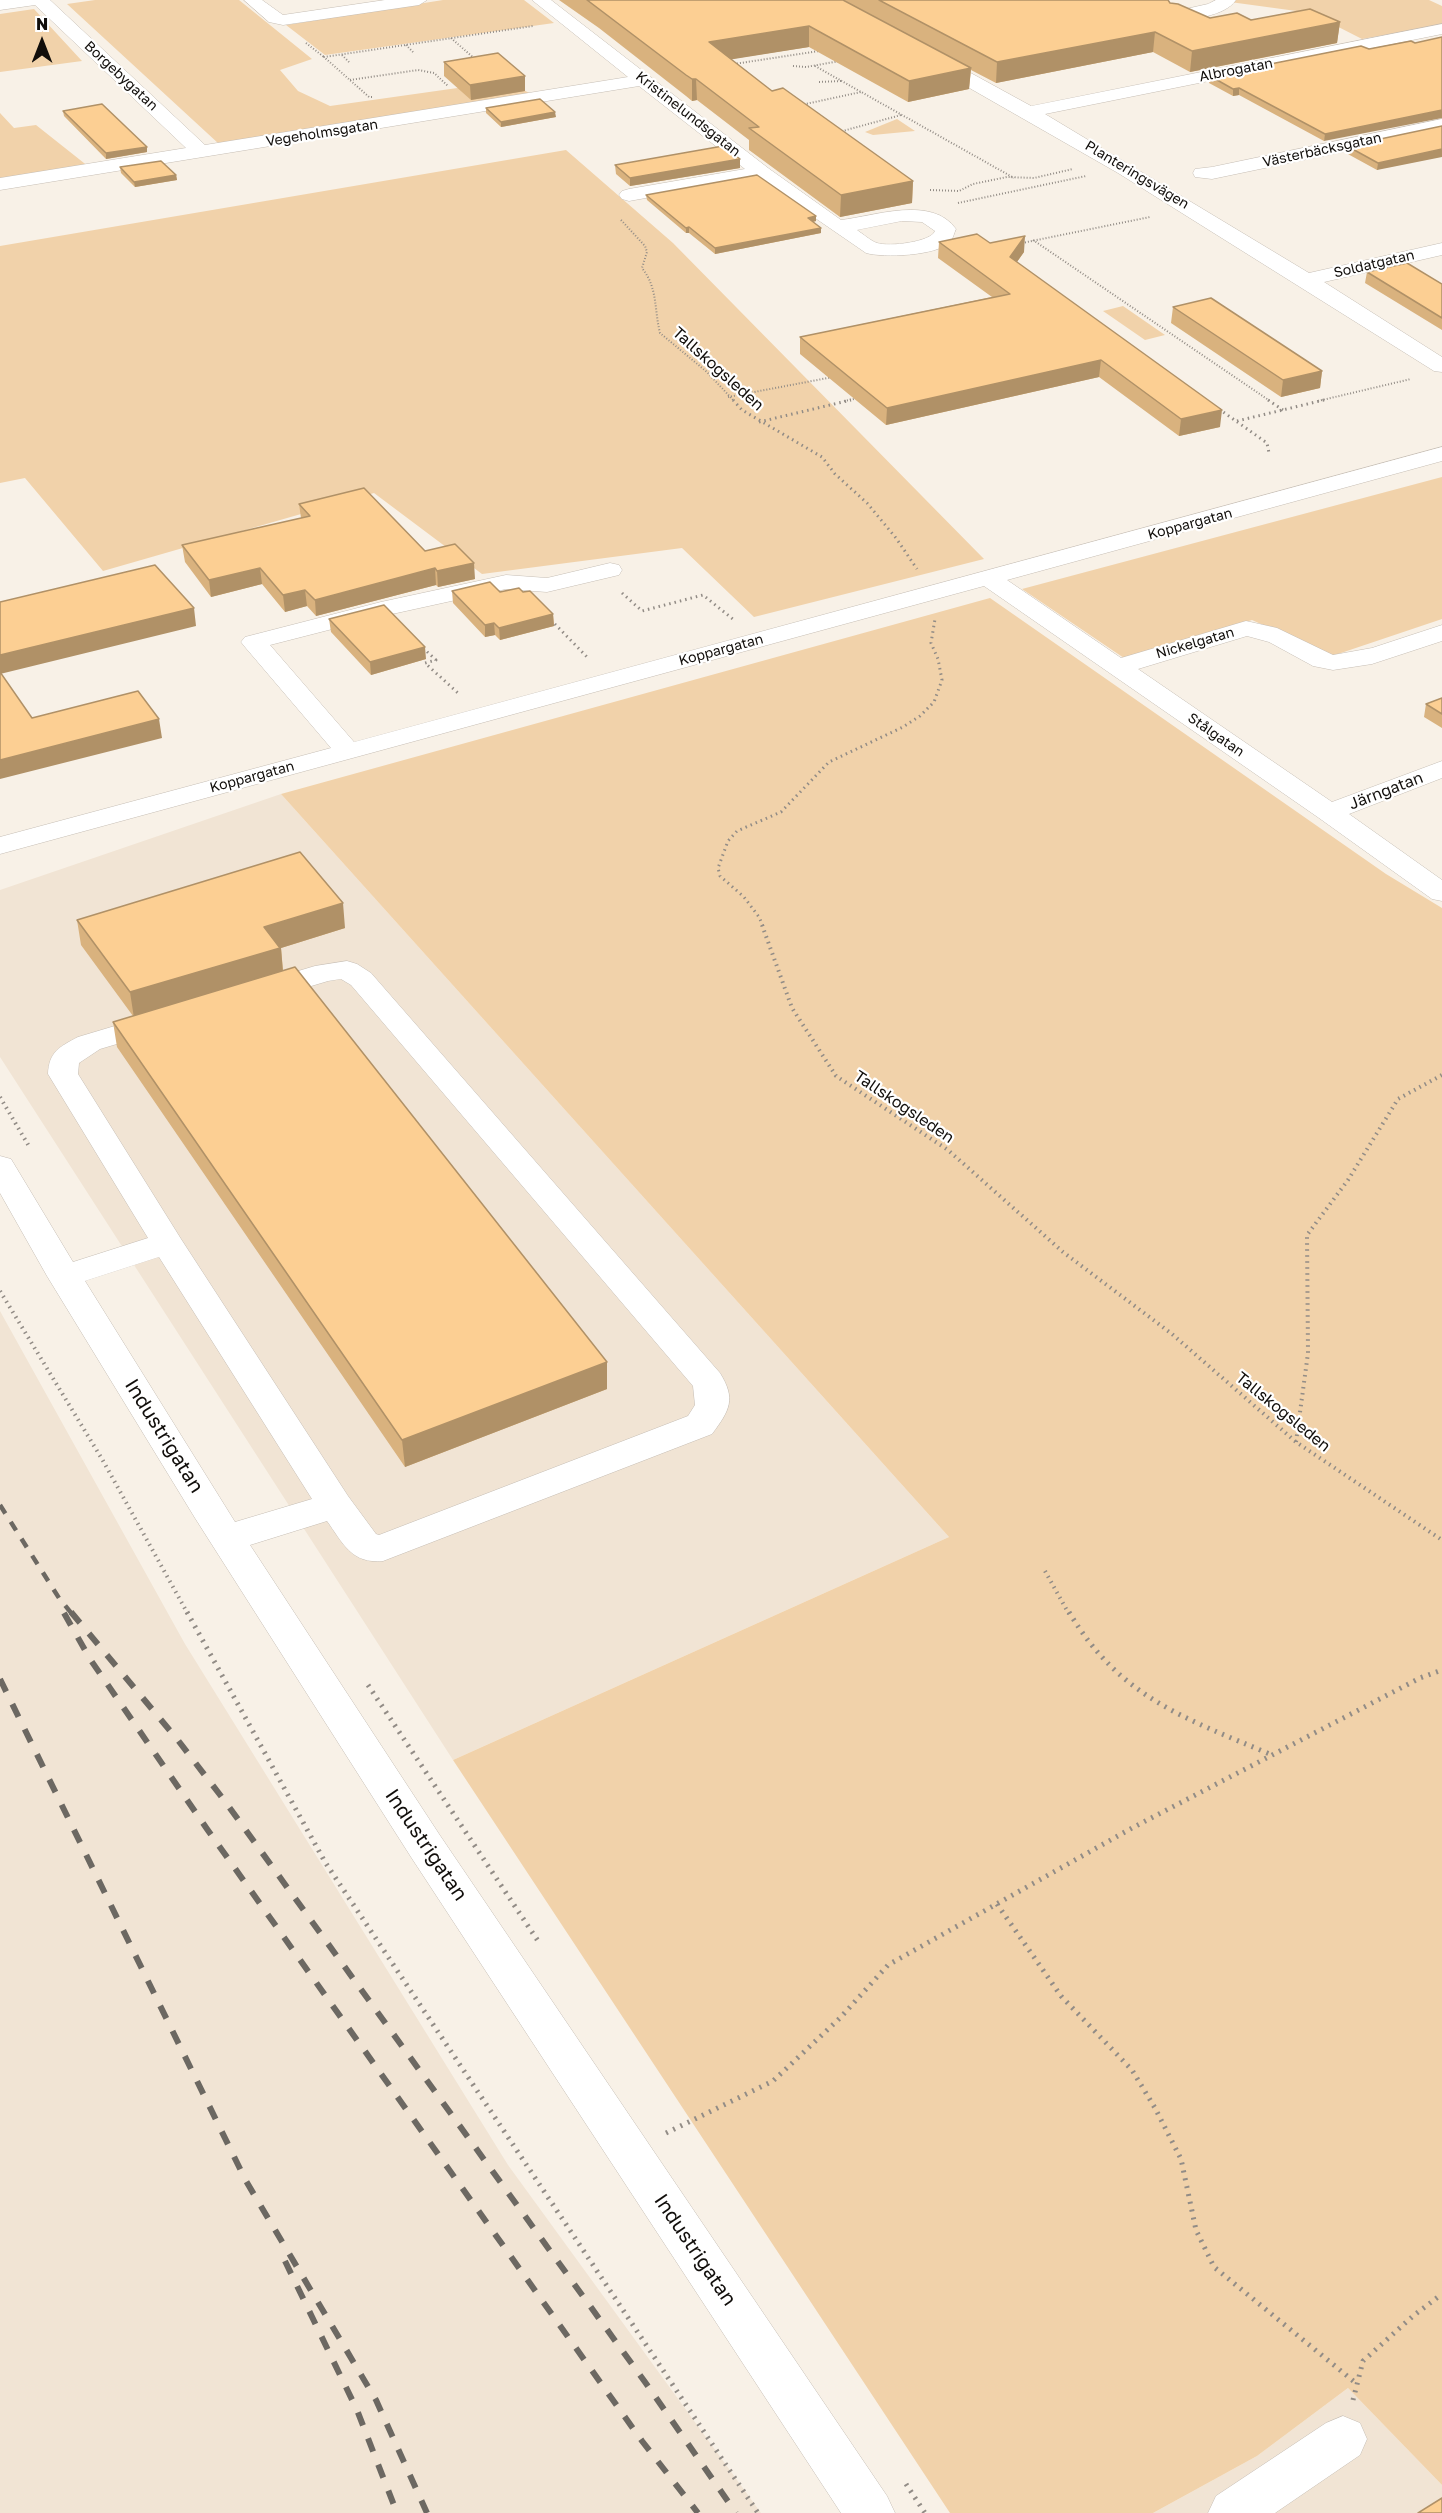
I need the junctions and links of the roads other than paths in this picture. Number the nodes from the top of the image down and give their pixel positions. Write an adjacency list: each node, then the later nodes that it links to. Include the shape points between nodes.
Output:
1 (34, 0): 7 (street)
2 (40, 0): 14 (street, Borgebygatan)
3 (252, 0): 4 (street, via 274,18 283,20)
4 (418, 0)
5 (540, 0): 11 (street, Kristinelundsgatan)
6 (1228, 0): 8 (street, via 1214,8)
7 (0, 5)
8 (1174, 17)
9 (1442, 29): 12 (street, Albrogatan)
10 (918, 51): 12 (street, Planteringsvägen)
11 (644, 80): 14 (street, Vegeholmsgatan); 15 (street, Kristinelundsgatan)
12 (1030, 112): 21 (street, Planteringsvägen)
13 (1442, 125): 16 (street, Västerbäcksgatan)
14 (202, 153): 17 (street, Vegeholmsgatan)
15 (760, 172): 18 (street); 19 (street, Kristinelundsgatan)
16 (1202, 172)
17 (0, 184)
18 (629, 195)
19 (838, 226): 19 (street, Kristinelundsgatan, via 902,215 927,217 946,229 942,239 935,243 897,250 873,249)
20 (1442, 249): 21 (street, Soldatgatan)
21 (1306, 280): 22 (street, Planteringsvägen)
22 (1442, 366)
23 (1442, 454): 25 (street, Koppargatan)
24 (605, 571): 28 (street, via 547,585 506,582 254,642)
25 (989, 578): 27 (street, Stålgatan); 28 (street, Koppargatan)
26 (1442, 632): 27 (street, Nickelgatan, via 1358,660 1324,662 1267,631 1246,628)
27 (1117, 667): 30 (street, Stålgatan)
28 (348, 751): 31 (street, Koppargatan)
29 (1442, 769): 30 (street, Järngatan)
30 (1329, 812): 32 (street, Stålgatan)
31 (0, 846)
32 (1442, 893)
33 (0, 1166): 35 (street, Industrigatan)
34 (167, 1243): 35 (street); 36 (street); 36 (street, via 63,1074 64,1060 89,1043 325,972 347,970 368,988 708,1382 714,1394 713,1407 700,1425 383,1548 371,1549 363,1542)
35 (64, 1276): 37 (street, Industrigatan)
36 (335, 1505): 37 (street)
37 (228, 1538): 39 (street, Industrigatan, via 332,1704)
38 (1343, 2439): 40 (street)
39 (870, 2513)
40 (1233, 2513)

